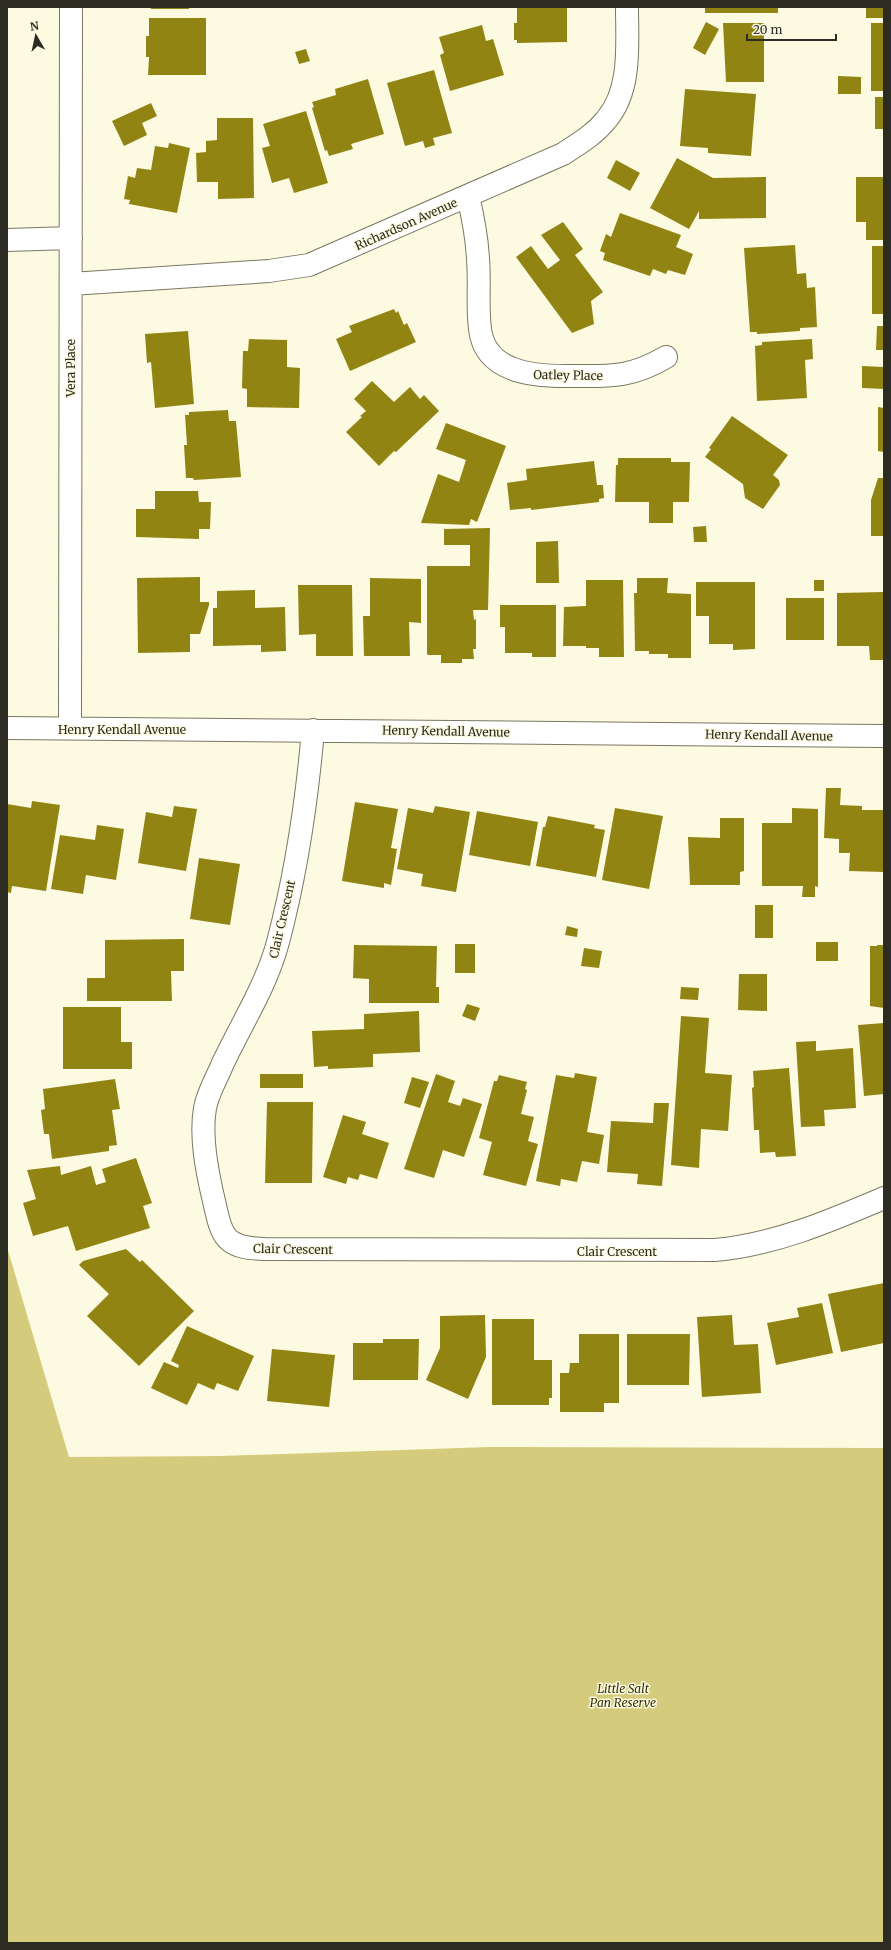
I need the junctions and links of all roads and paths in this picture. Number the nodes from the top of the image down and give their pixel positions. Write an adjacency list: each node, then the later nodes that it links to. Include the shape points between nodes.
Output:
1 (71, 7): 4 (street, Vera Place)
2 (627, 7): 3 (street, Richardson Avenue, via 625,73 619,97 607,120 589,137 563,154)
3 (468, 196): 6 (street, Richardson Avenue, via 309,265 268,271); 7 (street, Oatley Place, via 478,260 480,330 485,348 497,361 512,370 529,374 617,375 635,373)
4 (71, 238): 5 (street); 6 (street, Vera Place)
5 (7, 240)
6 (71, 284): 9 (street, Vera Place)
7 (666, 357)
8 (7, 728): 9 (street, Henry Kendall Avenue)
9 (70, 728): 10 (street, Henry Kendall Avenue)
10 (313, 730): 11 (street, Henry Kendall Avenue); 12 (street, Clair Crescent, via 306,791 278,943 268,971 212,1088 206,1107 204,1140 218,1223 224,1237 233,1244 247,1249 715,1250 760,1244)
11 (884, 736)
12 (884, 1198)

